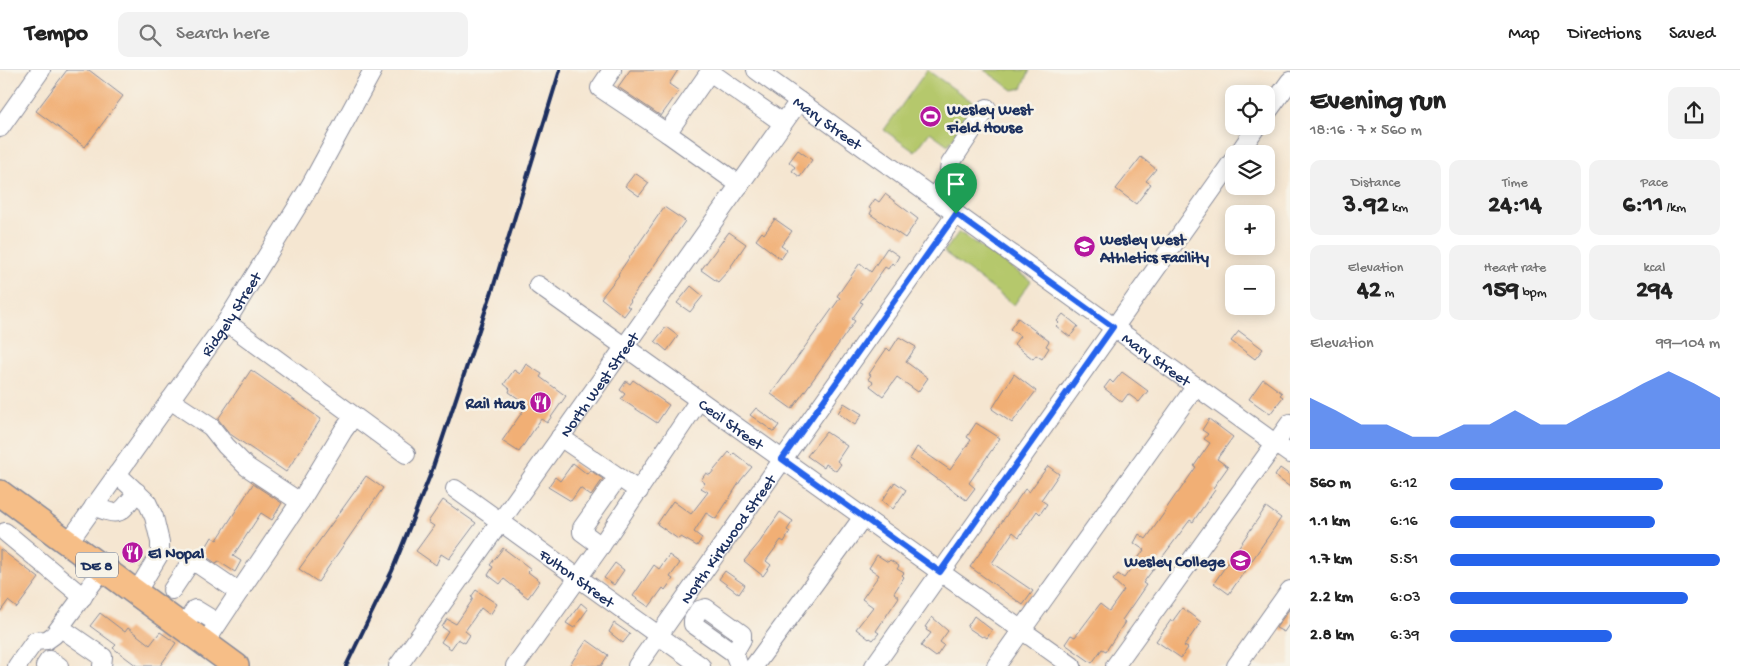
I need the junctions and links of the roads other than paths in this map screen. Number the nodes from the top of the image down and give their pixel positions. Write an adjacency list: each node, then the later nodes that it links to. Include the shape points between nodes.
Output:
1 (41, 70): 11 (street)
2 (373, 70): 18 (street, Ridgely Street, via 310,186)
3 (612, 70): 12 (street, via 600,88)
4 (756, 70): 7 (street, Mary Street)
5 (710, 71): 10 (street); 12 (street)
6 (1290, 81): 8 (street)
7 (799, 100): 10 (street, North West Street); 15 (street, Mary Street)
8 (1275, 102)
9 (987, 108): 15 (street, via 950,164 948,178)
10 (783, 123): 14 (street, North West Street)
11 (0, 128)
12 (667, 133): 14 (street)
13 (1225, 171): 19 (street)
14 (740, 185): 20 (street, North West Street)
15 (934, 198): 16 (street, Mary Street)
16 (956, 214): 19 (street, Mary Street); 30 (street, North Kirkwood Street)
17 (538, 285): 20 (street, Cecil Street)
18 (226, 322): 22 (street, Ridgely Street); 24 (street)
19 (1113, 327): 21 (street, Mary Street); 45 (street)
20 (625, 347): 23 (street, Cecil Street); 26 (street, North West Street)
21 (1196, 386): 27 (street, Mary Street); 55 (street)
22 (170, 400): 31 (street, Ridgely Street); 37 (street, via 211,427 247,467)
23 (699, 400): 30 (street, Cecil Street); 34 (street)
24 (354, 416): 28 (street); 37 (street)
25 (1290, 423): 27 (street)
26 (560, 437): 32 (street); 40 (street, North West Street)
27 (1275, 444): 29 (street, Mary Street); 71 (street)
28 (406, 454)
29 (1290, 454)
30 (782, 459): 39 (street, Cecil Street); 56 (street, North Kirkwood Street)
31 (117, 474): 35 (street); 38 (street, Ridgely Street)
32 (618, 477): 34 (street); 43 (street, via 582,528 582,532)
33 (455, 490): 40 (street, Fulton Street)
34 (639, 491): 43 (street)
35 (136, 492): 38 (street, via 121,511 115,513); 50 (street, via 147,502 154,517 160,553)
36 (0, 493): 42 (highway, DE 8)
37 (300, 502): 49 (street)
38 (94, 506): 42 (street, Ridgely Street)
39 (863, 517): 45 (street, Cecil Street); 67 (street)
40 (499, 522): 46 (street, Fulton Street); 63 (street, North West Street)
41 (5, 532): 51 (street)
42 (68, 543): 44 (highway, DE 8)
43 (601, 546): 46 (street)
44 (103, 569): 50 (highway, DE 8); 51 (street)
45 (940, 572): 55 (street, Cecil Street); 68 (street)
46 (578, 578): 56 (street, Fulton Street); 64 (street)
47 (172, 590): 49 (street, via 192,560)
48 (1290, 590): 72 (street)
49 (239, 592): 52 (street)
50 (136, 593): 53 (highway, DE 8)
51 (83, 596): 54 (street)
52 (218, 623): 53 (street, via 195,609); 57 (street)
53 (183, 627): 57 (highway, DE 8)
54 (61, 628): 58 (street, via 47,640 35,641); 61 (street, via 103,657)
55 (1022, 630): 69 (street); 70 (street, Cecil Street)
56 (659, 636): 65 (street, North Kirkwood Street); 66 (street, Fulton Street)
57 (205, 643): 62 (highway, DE 8)
58 (17, 666)
59 (45, 666): 60 (street, via 49,660)
60 (59, 666)
61 (102, 666)
62 (236, 666)
63 (398, 666)
64 (515, 666)
65 (637, 666)
66 (701, 666)
67 (754, 666)
68 (874, 666)
69 (996, 666)
70 (1072, 666)
71 (1115, 666)
72 (1236, 666)

